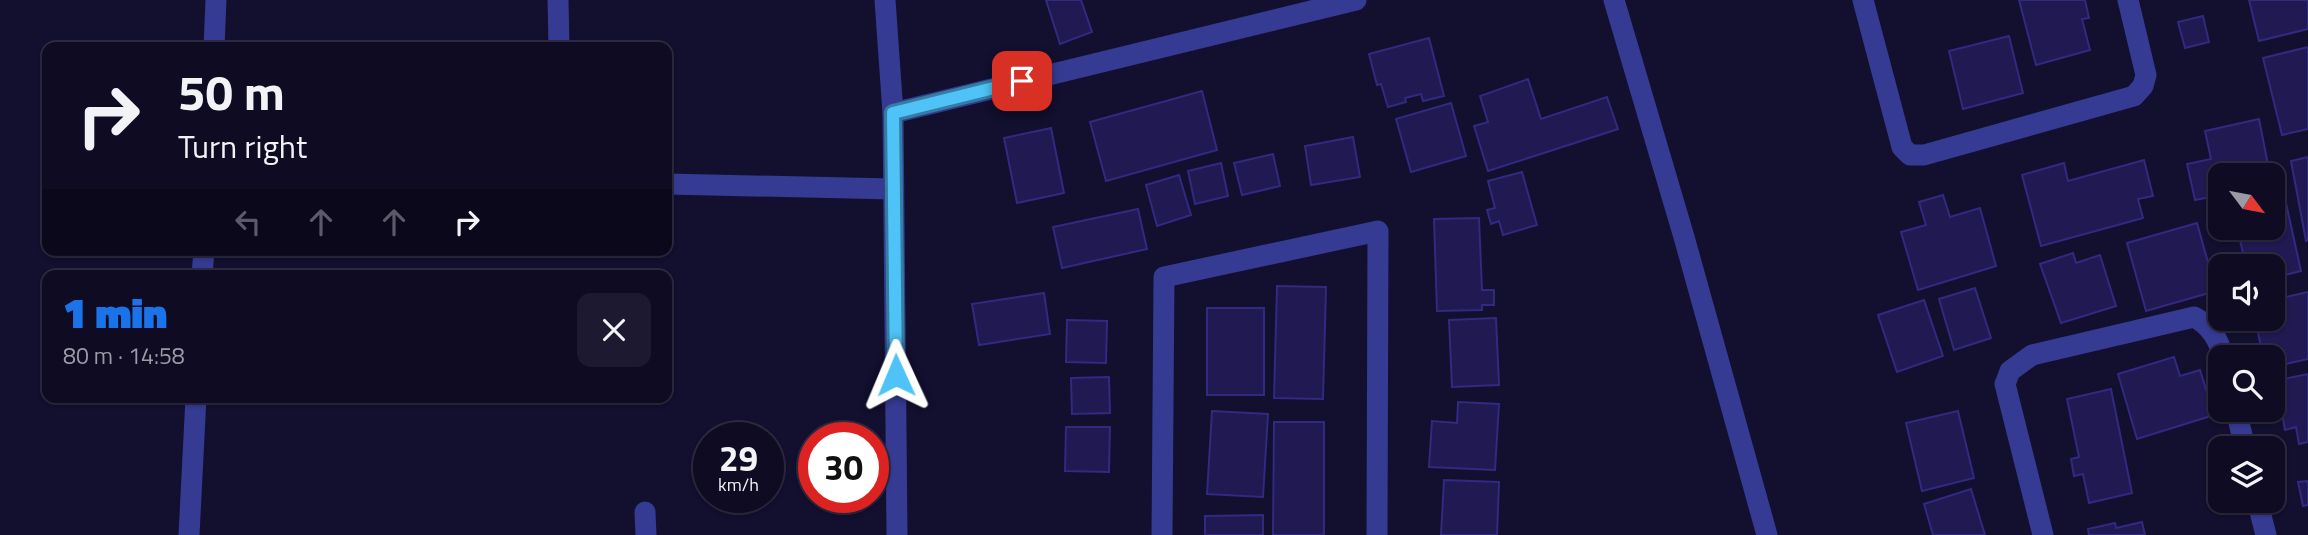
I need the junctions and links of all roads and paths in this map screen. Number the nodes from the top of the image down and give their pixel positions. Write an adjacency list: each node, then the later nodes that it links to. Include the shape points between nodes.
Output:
1 (216, 0): 8 (street)
2 (558, 0): 9 (street)
3 (885, 0): 10 (street)
4 (1356, 0): 10 (street)
5 (1614, 0): 22 (street)
6 (1863, 0): 7 (street, via 1902,147 1910,155 1924,155 2134,96 2146,75)
7 (2128, 0)
8 (214, 42)
9 (559, 42)
10 (893, 113): 12 (street)
11 (672, 184): 12 (street)
12 (894, 189): 19 (street)
13 (2217, 345): 23 (street, via 2211,331 2194,317 2032,355 2010,371 2005,384)
14 (196, 403): 17 (street)
15 (645, 512): 18 (street)
16 (2260, 513): 24 (street)
17 (189, 535)
18 (646, 535)
19 (897, 535)
20 (1162, 535): 21 (street, via 1164,277 1378,231)
21 (1377, 535)
22 (1767, 535)
23 (2043, 535)
24 (2266, 535)

